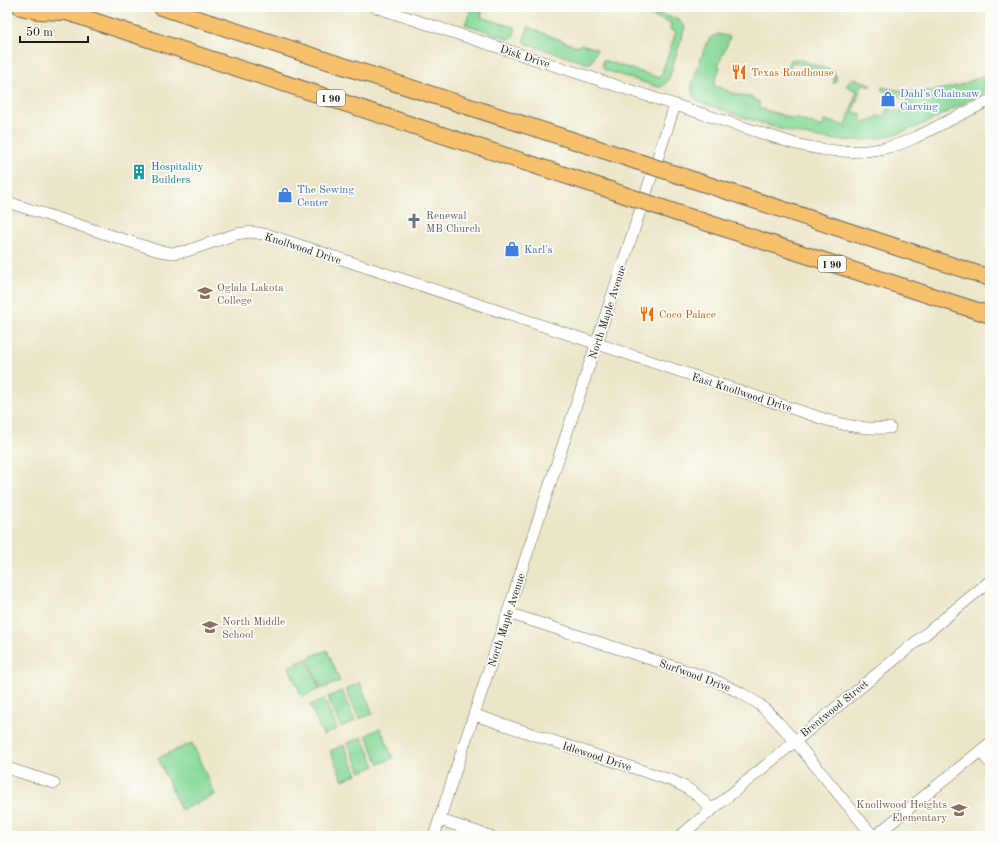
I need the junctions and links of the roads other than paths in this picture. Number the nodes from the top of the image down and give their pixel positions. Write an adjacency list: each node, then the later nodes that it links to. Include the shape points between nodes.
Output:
1 (21, 7): 5 (highway, via 38,11)
2 (160, 7): 6 (highway)
3 (170, 7): 6 (highway)
4 (375, 7): 8 (street, Disk Drive)
5 (58, 9): 13 (highway, I 90, bridge)
6 (217, 25): 10 (highway, bridge)
7 (990, 100): 8 (street, via 902,143 869,151 850,152 803,146)
8 (675, 105): 16 (street, North Maple Avenue)
9 (7, 202): 16 (street, Knollwood Drive, via 159,251 173,253 236,234 251,232 269,236)
10 (902, 249): 11 (highway); 12 (highway)
11 (990, 271)
12 (990, 278)
13 (945, 300): 14 (highway, I 90); 15 (highway)
14 (990, 315)
15 (990, 319)
16 (596, 344): 17 (street, East Knollwood Drive, via 851,427); 19 (street, North Maple Avenue)
17 (890, 428)
18 (990, 581): 21 (street, Brentwood Street)
19 (508, 613): 20 (street, North Maple Avenue); 21 (street, Surfwood Drive, via 712,679 759,704)
20 (475, 715): 27 (street, Idlewood Drive, via 672,781 692,791); 28 (street, North Maple Avenue)
21 (794, 740): 27 (street, Brentwood Street); 32 (street, Surfwood Drive)
22 (990, 743): 23 (street)
23 (980, 751): 24 (street); 32 (street)
24 (990, 763)
25 (7, 768): 26 (street)
26 (54, 783)
27 (711, 809): 31 (street, Brentwood Street)
28 (440, 820): 29 (street, North Maple Avenue); 30 (street)
29 (434, 836)
30 (490, 836)
31 (680, 836)
32 (874, 836)

